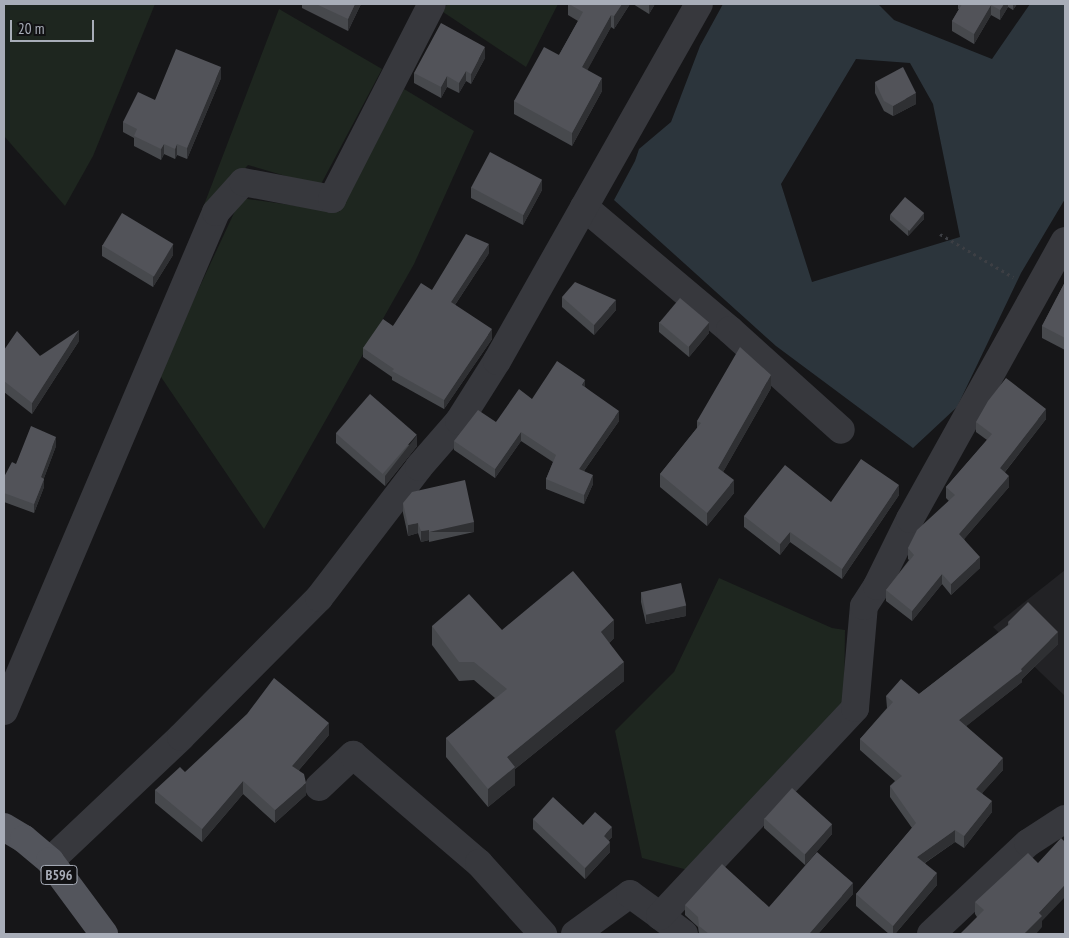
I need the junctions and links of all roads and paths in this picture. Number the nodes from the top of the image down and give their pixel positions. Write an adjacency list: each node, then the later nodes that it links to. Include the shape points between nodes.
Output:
1 (432, 4): 8 (street, via 332,199 243,182 216,212)
2 (699, 4): 3 (street)
3 (584, 207): 7 (street, via 730,330); 12 (street, via 497,361 459,421 419,467 319,598 181,737)
4 (940, 234): 6 (path)
5 (1065, 241): 6 (street)
6 (1038, 291): 13 (street, via 910,519 878,586 864,606 855,708)
7 (840, 430)
8 (4, 711)
9 (320, 787): 15 (street, via 353,755 479,863)
10 (1065, 819): 18 (street, via 1028,843)
11 (4, 827): 12 (main road, B596)
12 (50, 861): 14 (main road, B596)
13 (660, 916): 16 (street, via 630,894); 17 (street)
14 (104, 934)
15 (543, 934)
16 (575, 934)
17 (684, 934)
18 (931, 934)

